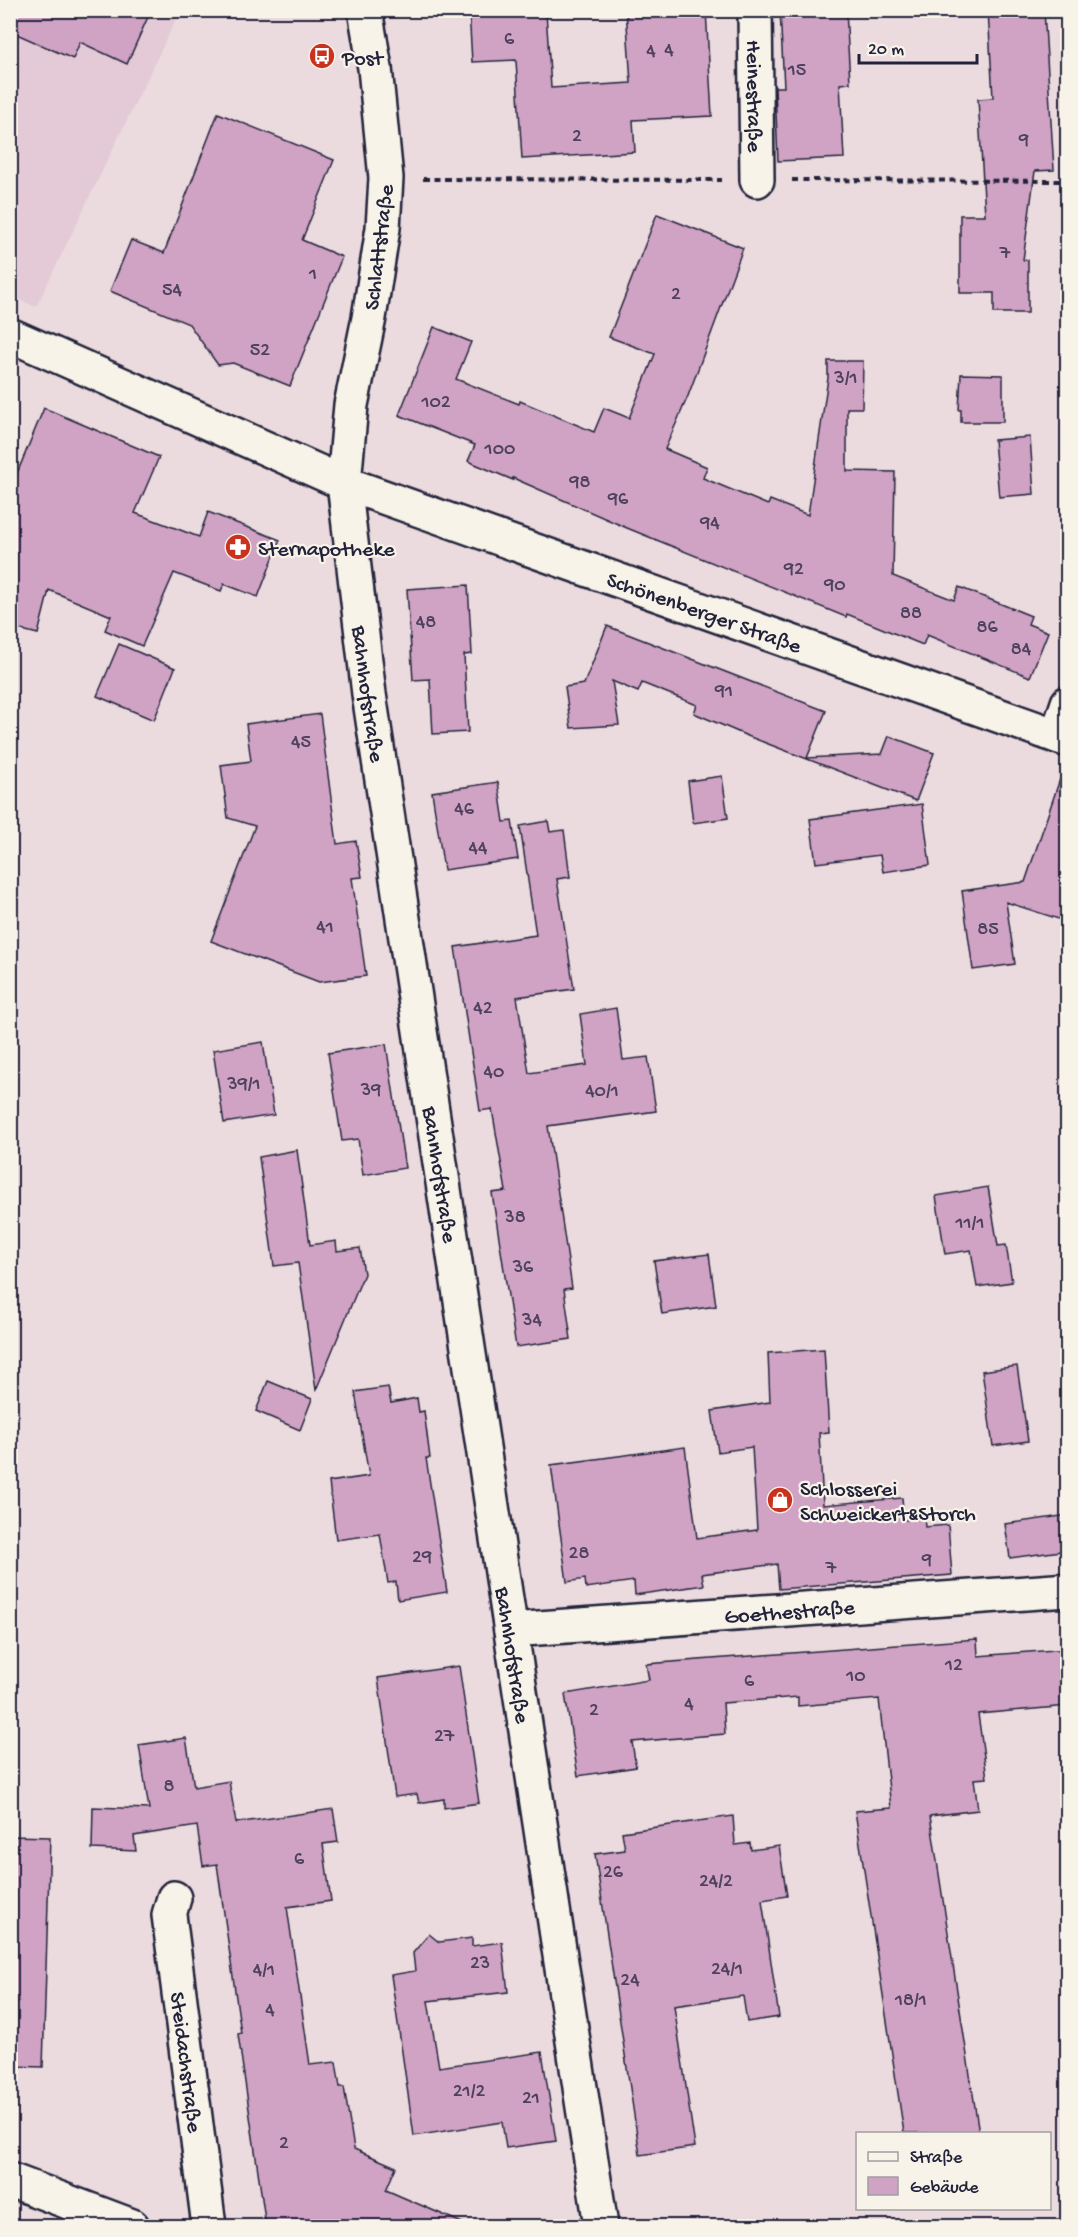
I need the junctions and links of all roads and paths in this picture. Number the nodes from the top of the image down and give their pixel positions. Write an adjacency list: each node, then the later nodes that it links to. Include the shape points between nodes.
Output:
1 (365, 10): 5 (street, Schlattstraße, via 386,178 383,228 351,405)
2 (755, 10): 3 (street, Heinestraße)
3 (758, 180)
4 (10, 335): 5 (street)
5 (344, 483): 7 (street, Schönenberger Straße); 9 (street, Bahnhofstraße, via 369,694)
6 (1068, 703): 7 (street)
7 (1062, 738)
8 (1068, 1590): 9 (street, Goethestraße)
9 (511, 1630): 14 (street, Bahnhofstraße)
10 (174, 1898): 13 (street, Steidachstraße, via 169,1915)
11 (10, 2180): 12 (street)
12 (132, 2226)
13 (209, 2226)
14 (601, 2226)

